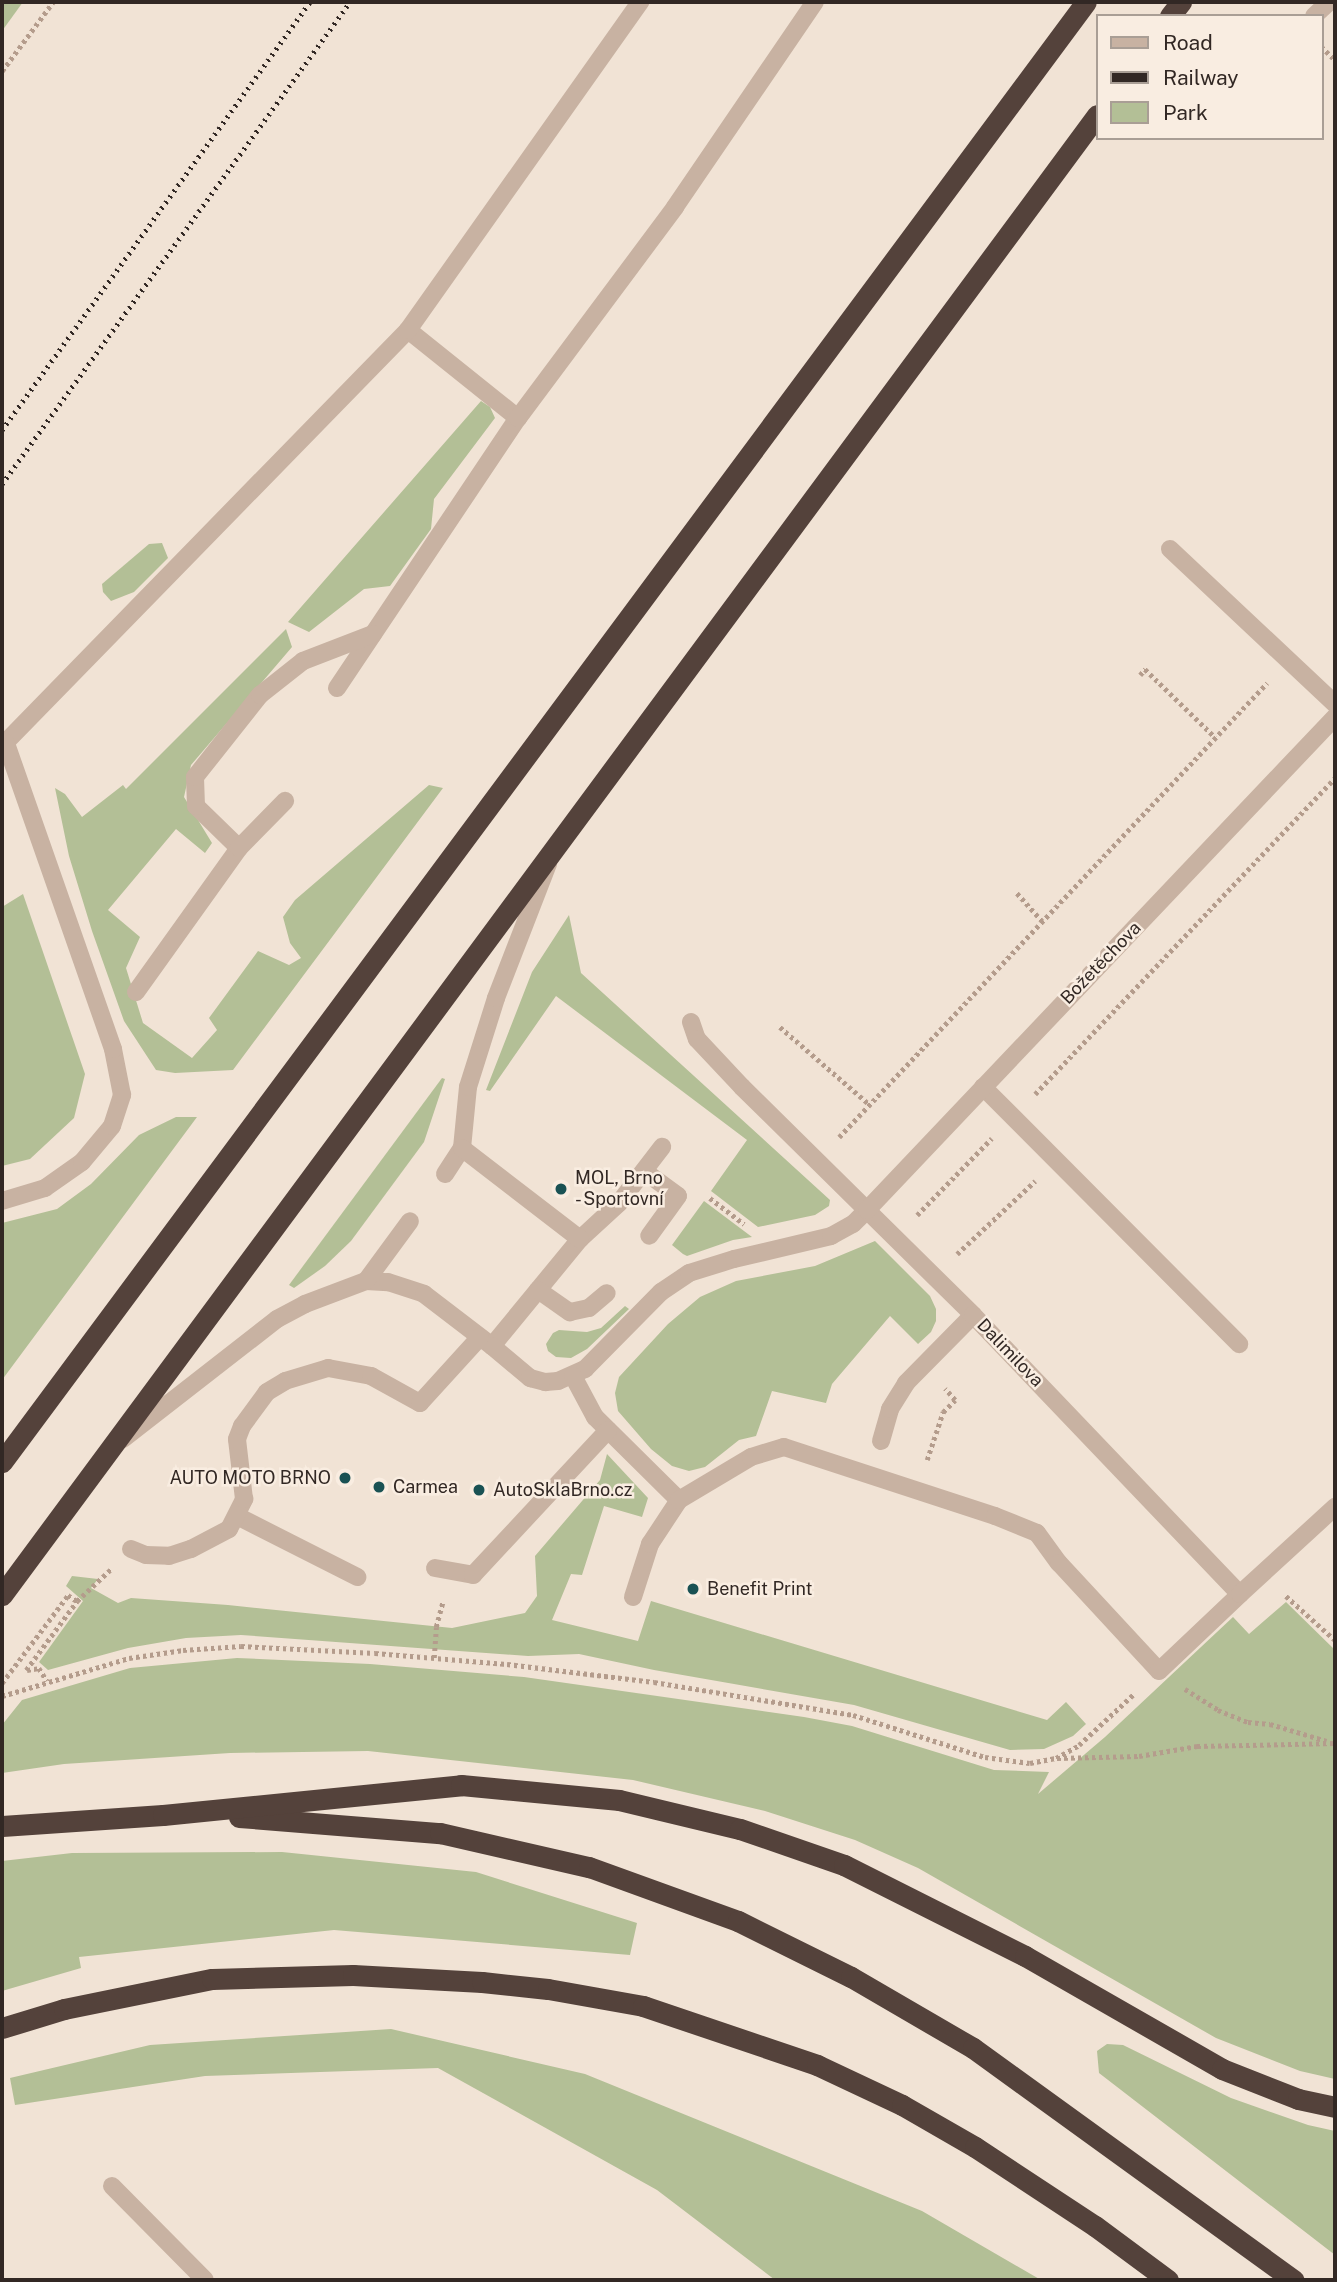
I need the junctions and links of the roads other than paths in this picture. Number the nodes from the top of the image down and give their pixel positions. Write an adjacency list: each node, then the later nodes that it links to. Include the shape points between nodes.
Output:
1 (640, 2): 7 (street)
2 (814, 2): 8 (street, via 674,207)
3 (1086, 2): 40 (highway)
4 (1329, 2): 5 (street)
5 (1316, 14)
6 (1096, 116): 16 (highway)
7 (408, 330): 8 (street); 14 (street)
8 (518, 418): 10 (street)
9 (1170, 549): 12 (street)
10 (373, 634): 11 (street); 17 (street, via 303,661 260,695 195,777 196,806)
11 (337, 688)
12 (1335, 704)
13 (1335, 717): 20 (street, Božetěchova)
14 (4, 744): 25 (street, via 113,1049 122,1095 112,1126 82,1162 45,1188)
15 (285, 801): 17 (street)
16 (555, 846): 22 (street, via 496,998 468,1087); 39 (highway)
17 (239, 848): 18 (street)
18 (136, 992)
19 (691, 1021): 26 (street, Dalimilova, via 697,1039)
20 (984, 1087): 26 (street, Božetěchova); 35 (street)
21 (662, 1147): 23 (street)
22 (462, 1149): 24 (street); 29 (street)
23 (644, 1171): 28 (street, via 678,1196); 29 (street, via 619,1203)
24 (445, 1174)
25 (2, 1201)
26 (867, 1210): 33 (street, Dalimilova); 36 (street, Božetěchova, via 831,1236 689,1273 661,1292 595,1361)
27 (410, 1221): 30 (street)
28 (649, 1236)
29 (580, 1239): 31 (street)
30 (366, 1281): 34 (street, via 388,1282 424,1294); 39 (street, via 277,1319)
31 (538, 1290): 32 (street, via 570,1312 589,1308); 34 (street)
32 (607, 1293)
33 (973, 1315): 38 (street, via 906,1383 890,1409); 47 (street, Dalimilova)
34 (486, 1341): 36 (street, via 530,1378 545,1382); 43 (street, via 420,1403 371,1376 328,1368 285,1381 267,1392 237,1439 244,1499)
35 (1239, 1344)
36 (573, 1376): 37 (street, via 595,1418)
37 (608, 1430): 41 (street); 45 (street, via 473,1575)
38 (881, 1441)
39 (110, 1450): 48 (highway)
40 (2, 1462)
41 (679, 1500): 47 (street, via 751,1457 784,1447 995,1516 1037,1533 1159,1671); 49 (street, via 650,1544)
42 (1335, 1507): 47 (street)
43 (237, 1516): 44 (street, via 229,1528 169,1556); 46 (street)
44 (131, 1549)
45 (435, 1568)
46 (357, 1577)
47 (1240, 1594)
48 (2, 1595)
49 (633, 1597)
50 (163, 1815): 51 (highway); 53 (highway, via 461,1785 619,1800 740,1829 844,1865 1025,1956 1222,2069 1298,2099); 57 (highway, via 278,1818 440,1833 589,1867 738,1921 851,1977 973,2048)
51 (2, 1826)
52 (2, 2028): 56 (highway, via 64,2009 212,1979 353,1975 482,1982 643,2006 817,2065 902,2105 975,2147)
53 (1335, 2107)
54 (112, 2186): 55 (street)
55 (205, 2280)
56 (1168, 2280)
57 (1294, 2280)

